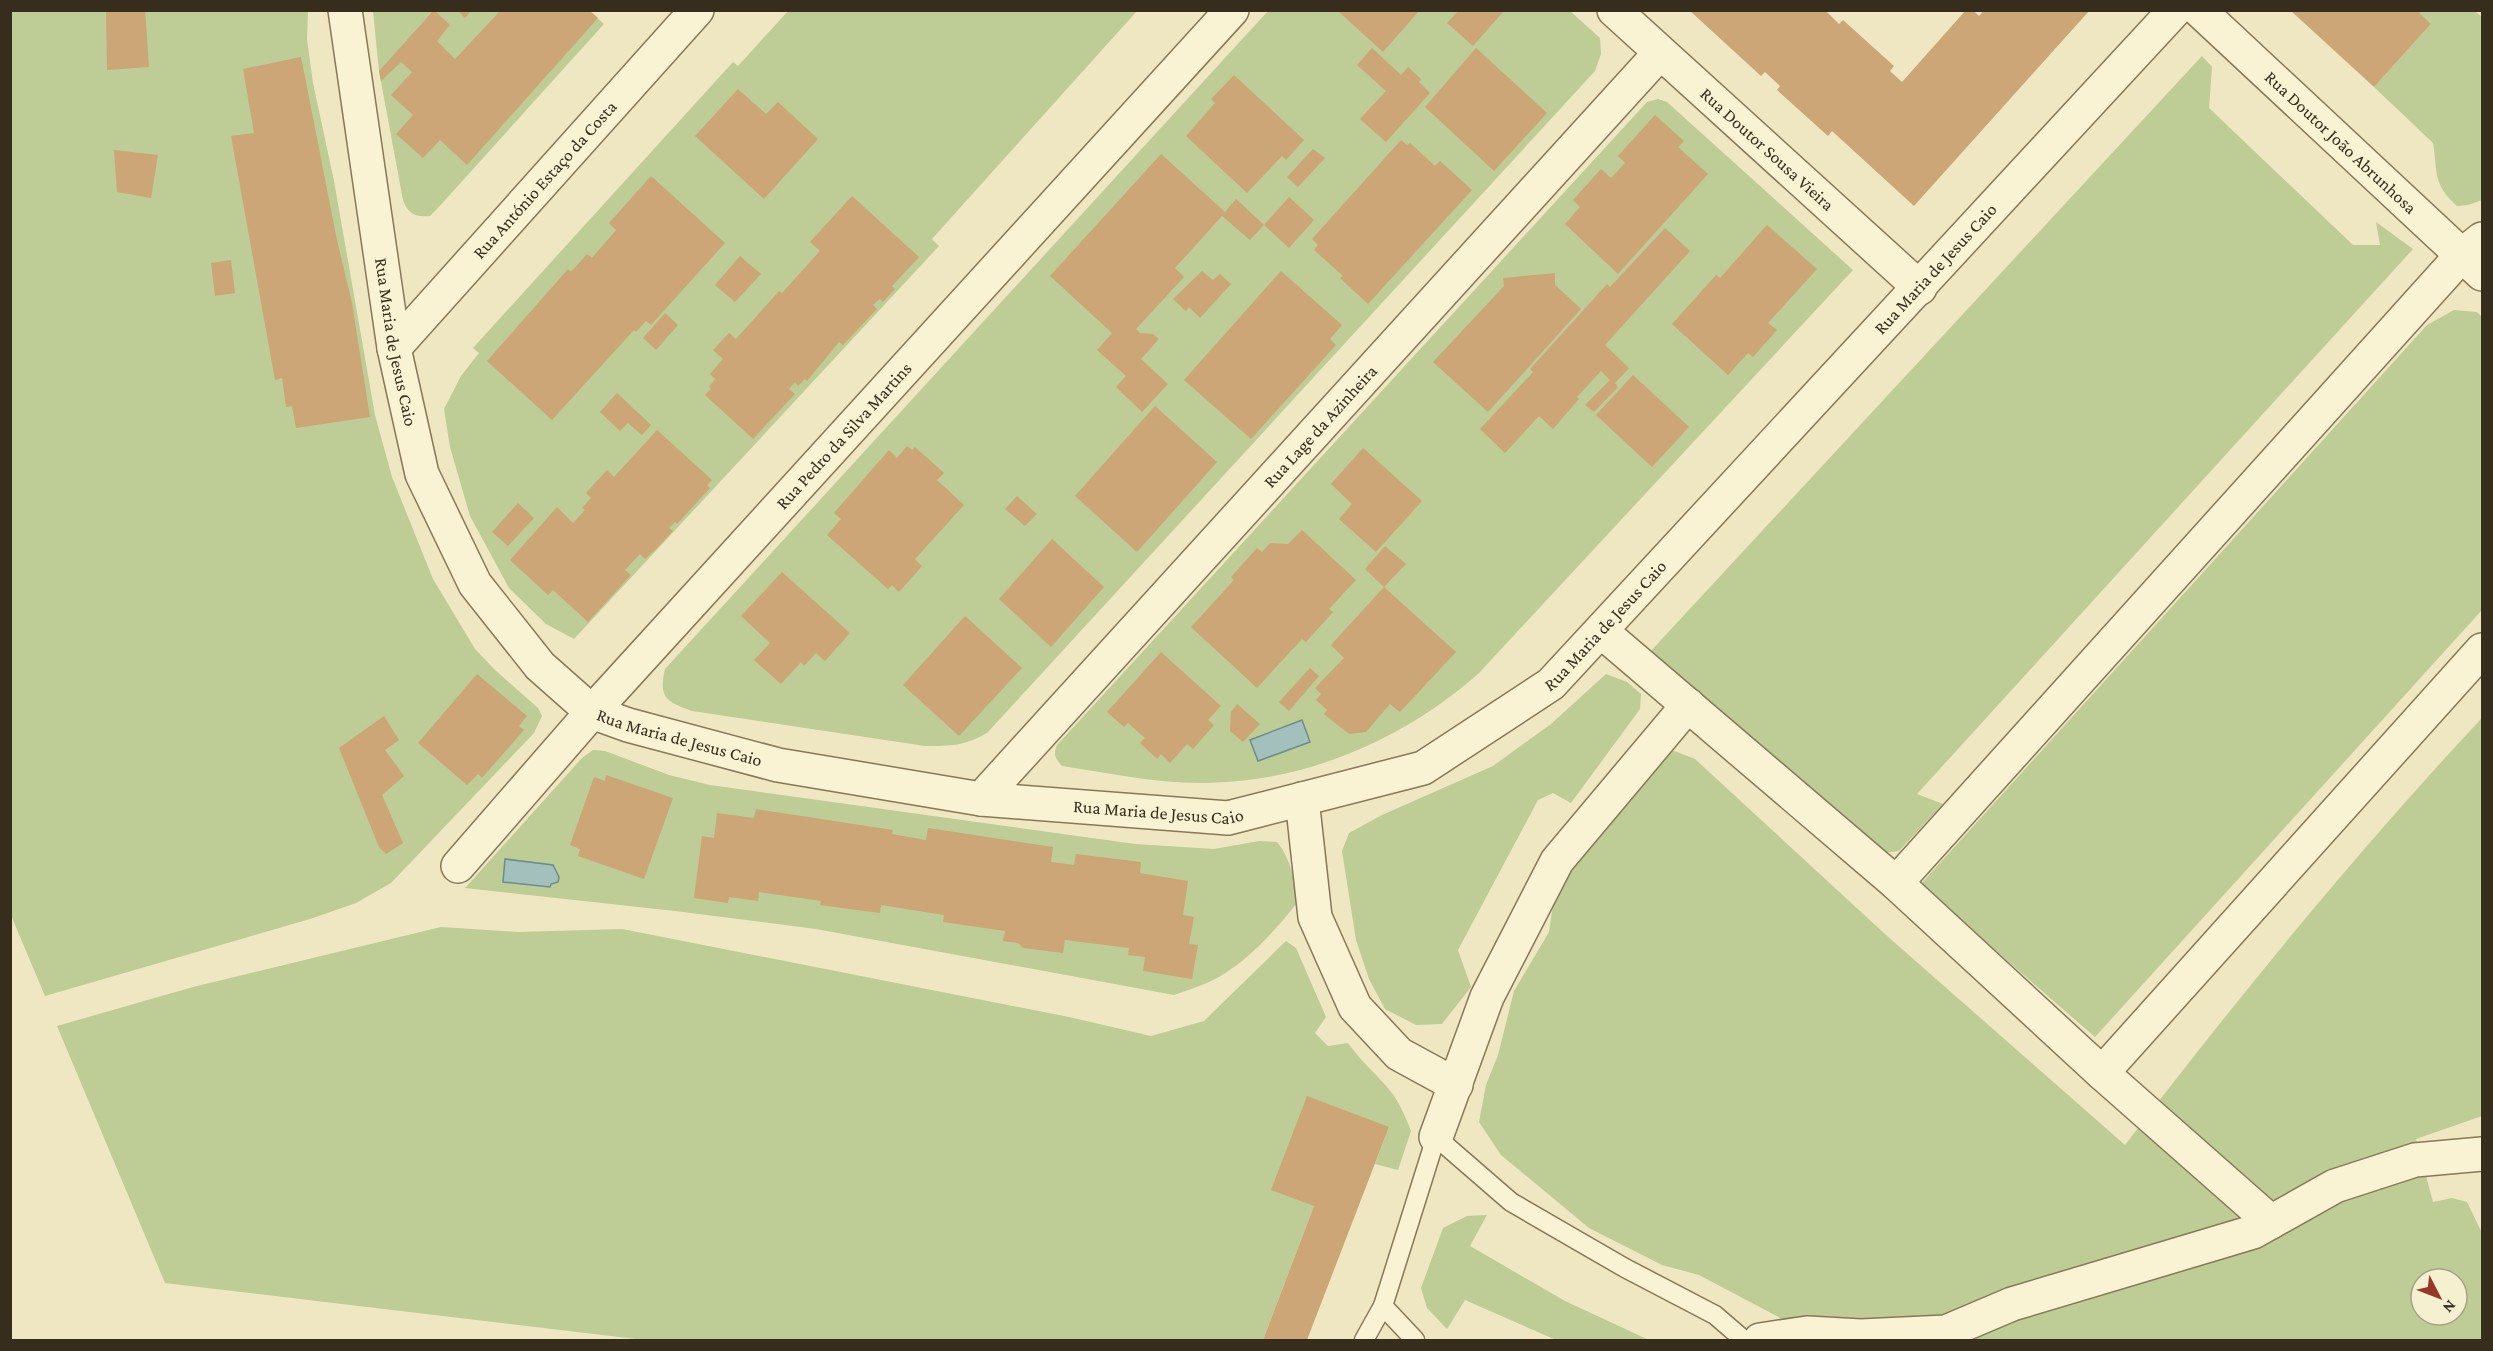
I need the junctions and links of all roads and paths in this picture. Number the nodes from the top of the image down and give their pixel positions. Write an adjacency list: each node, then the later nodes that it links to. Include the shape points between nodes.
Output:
1 (345, 10): 10 (street, Rua Maria de Jesus Caio)
2 (697, 10): 10 (street, Rua António Estaço da Costa)
3 (1232, 10): 14 (street, Rua Pedro da Silva Martins)
4 (1614, 10): 7 (street, Rua Doutor Sousa Vieira)
5 (2175, 10): 9 (street, Rua Maria de Jesus Caio)
6 (2199, 10): 8 (street, Rua Doutor João Abrunhosa)
7 (1660, 52): 9 (street, Rua Doutor Sousa Vieira); 15 (street, Rua Lage da Azinheira)
8 (2476, 256): 18 (street)
9 (1920, 288): 11 (street, Rua Maria de Jesus Caio)
10 (394, 348): 14 (street, Rua Maria de Jesus Caio, via 422,474 476,584 540,666)
11 (1601, 631): 13 (street); 16 (street, Rua Maria de Jesus Caio, via 1551,684 1423,768)
12 (2482, 650): 19 (street)
13 (1688, 705): 18 (street); 20 (street, via 1557,861 1487,997)
14 (592, 712): 15 (street, Rua Maria de Jesus Caio, via 778,765); 17 (street, Rua Pedro da Silva Martins)
15 (981, 799): 16 (street, Rua Maria de Jesus Caio, via 1228,818)
16 (1302, 799): 20 (street, via 1315,918 1355,1007 1399,1054)
17 (458, 866)
18 (1896, 883): 19 (street)
19 (2102, 1073): 23 (street)
20 (1456, 1084): 21 (street)
21 (1436, 1137): 24 (lane); 27 (lane, via 1511,1202 1715,1315)
22 (2482, 1154): 23 (street, via 2405,1163 2335,1186)
23 (2271, 1222): 28 (street, via 2253,1232 2012,1304 1946,1332 1861,1336 1808,1333)
24 (1383, 1306): 25 (lane); 26 (lane)
25 (1364, 1341)
26 (1414, 1341)
27 (1744, 1341)
28 (1760, 1341)

